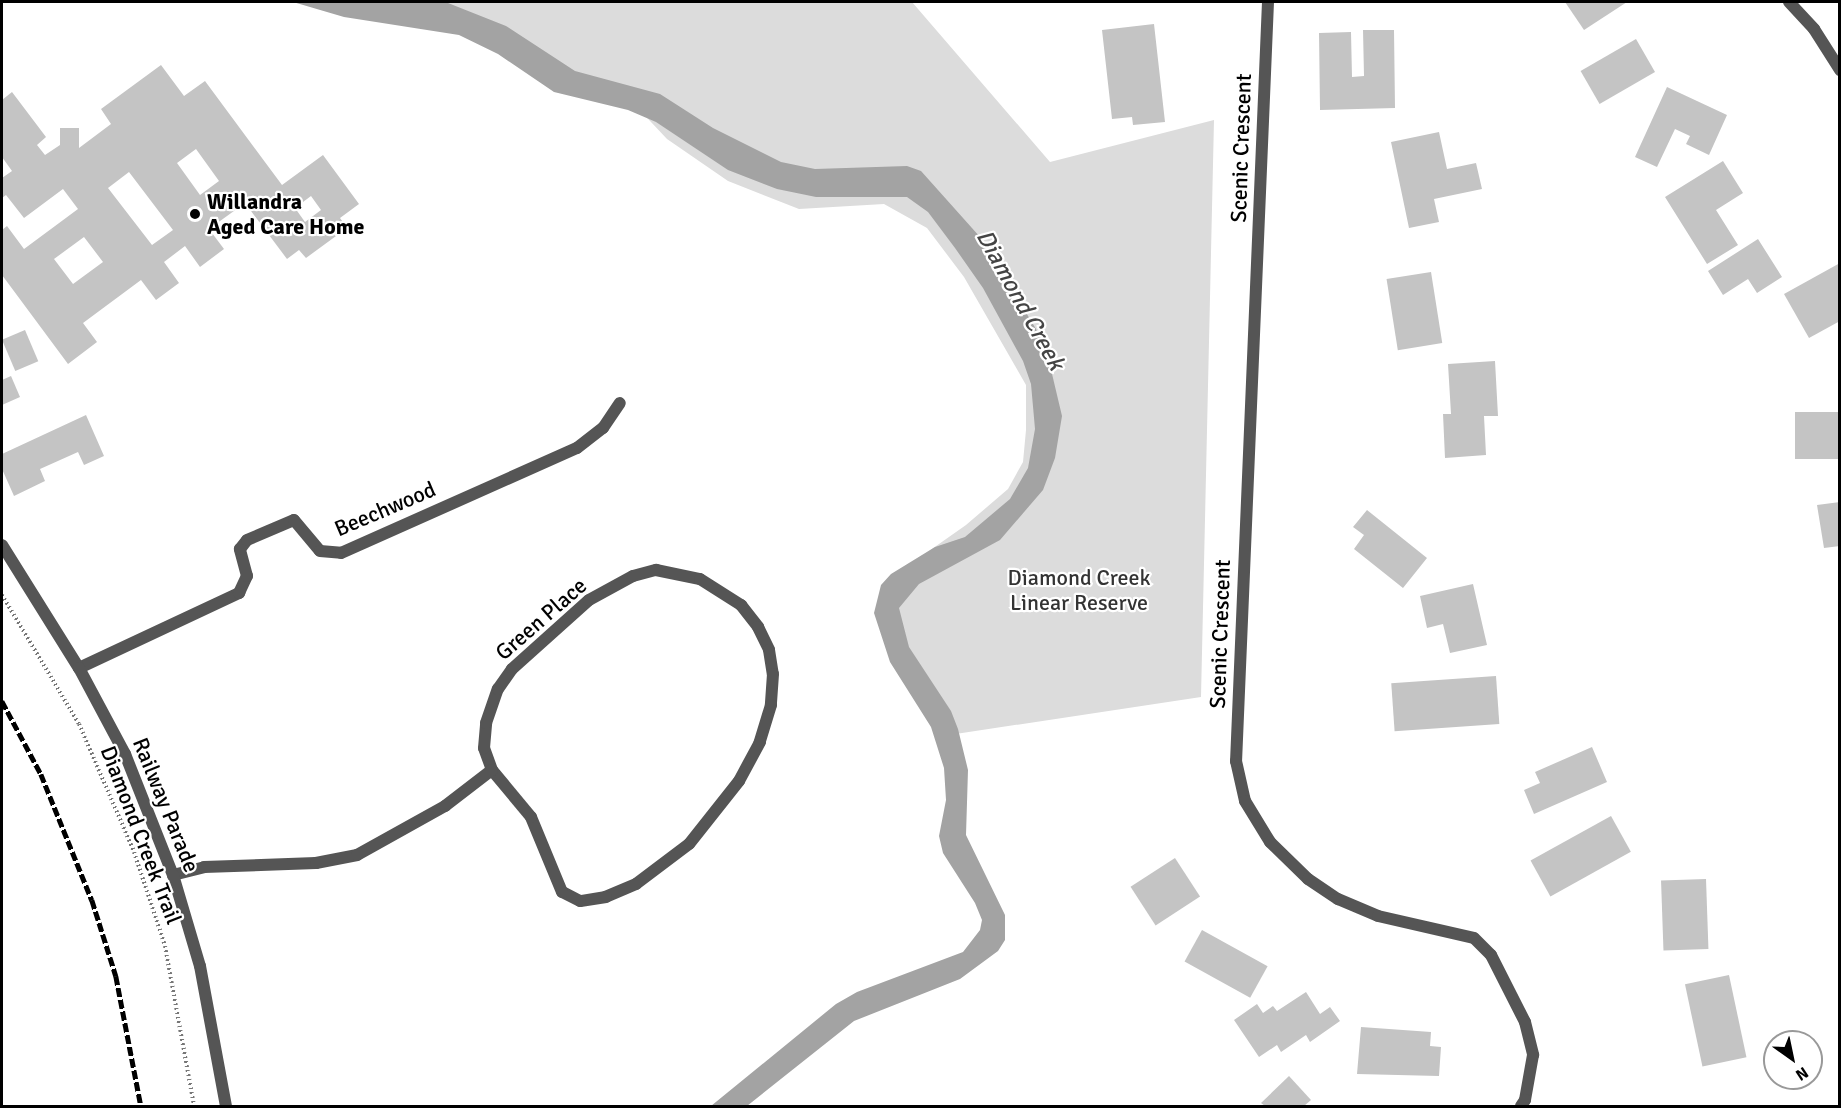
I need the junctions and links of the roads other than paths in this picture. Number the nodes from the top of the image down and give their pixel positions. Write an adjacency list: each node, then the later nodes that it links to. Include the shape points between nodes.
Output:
1 (1268, 2): 10 (street, Scenic Crescent, via 1236,761 1245,801 1270,842 1308,879 1338,899 1378,916 1474,938 1491,955 1525,1022 1533,1055)
2 (1789, 2): 3 (street, via 1814,29)
3 (1839, 70)
4 (620, 403): 6 (street, Beechwood, via 603,428 577,448 341,553 320,551 294,520 247,540 240,549 247,576 239,594)
5 (2, 545): 6 (street, Railway Parade)
6 (79, 668): 8 (street, Railway Parade, via 126,754)
7 (492, 770): 7 (street, Green Place, via 484,748 486,723 498,689 512,669 589,600 614,585 656,570 700,579 741,605 759,627 769,650 773,674 771,705 760,742 739,781 689,844 636,885 606,897 580,901 562,892 531,817); 8 (street, via 445,806 357,855 316,863 204,867)
8 (173, 875): 9 (street, Railway Parade, via 200,966)
9 (226, 1107)
10 (1521, 1107)

